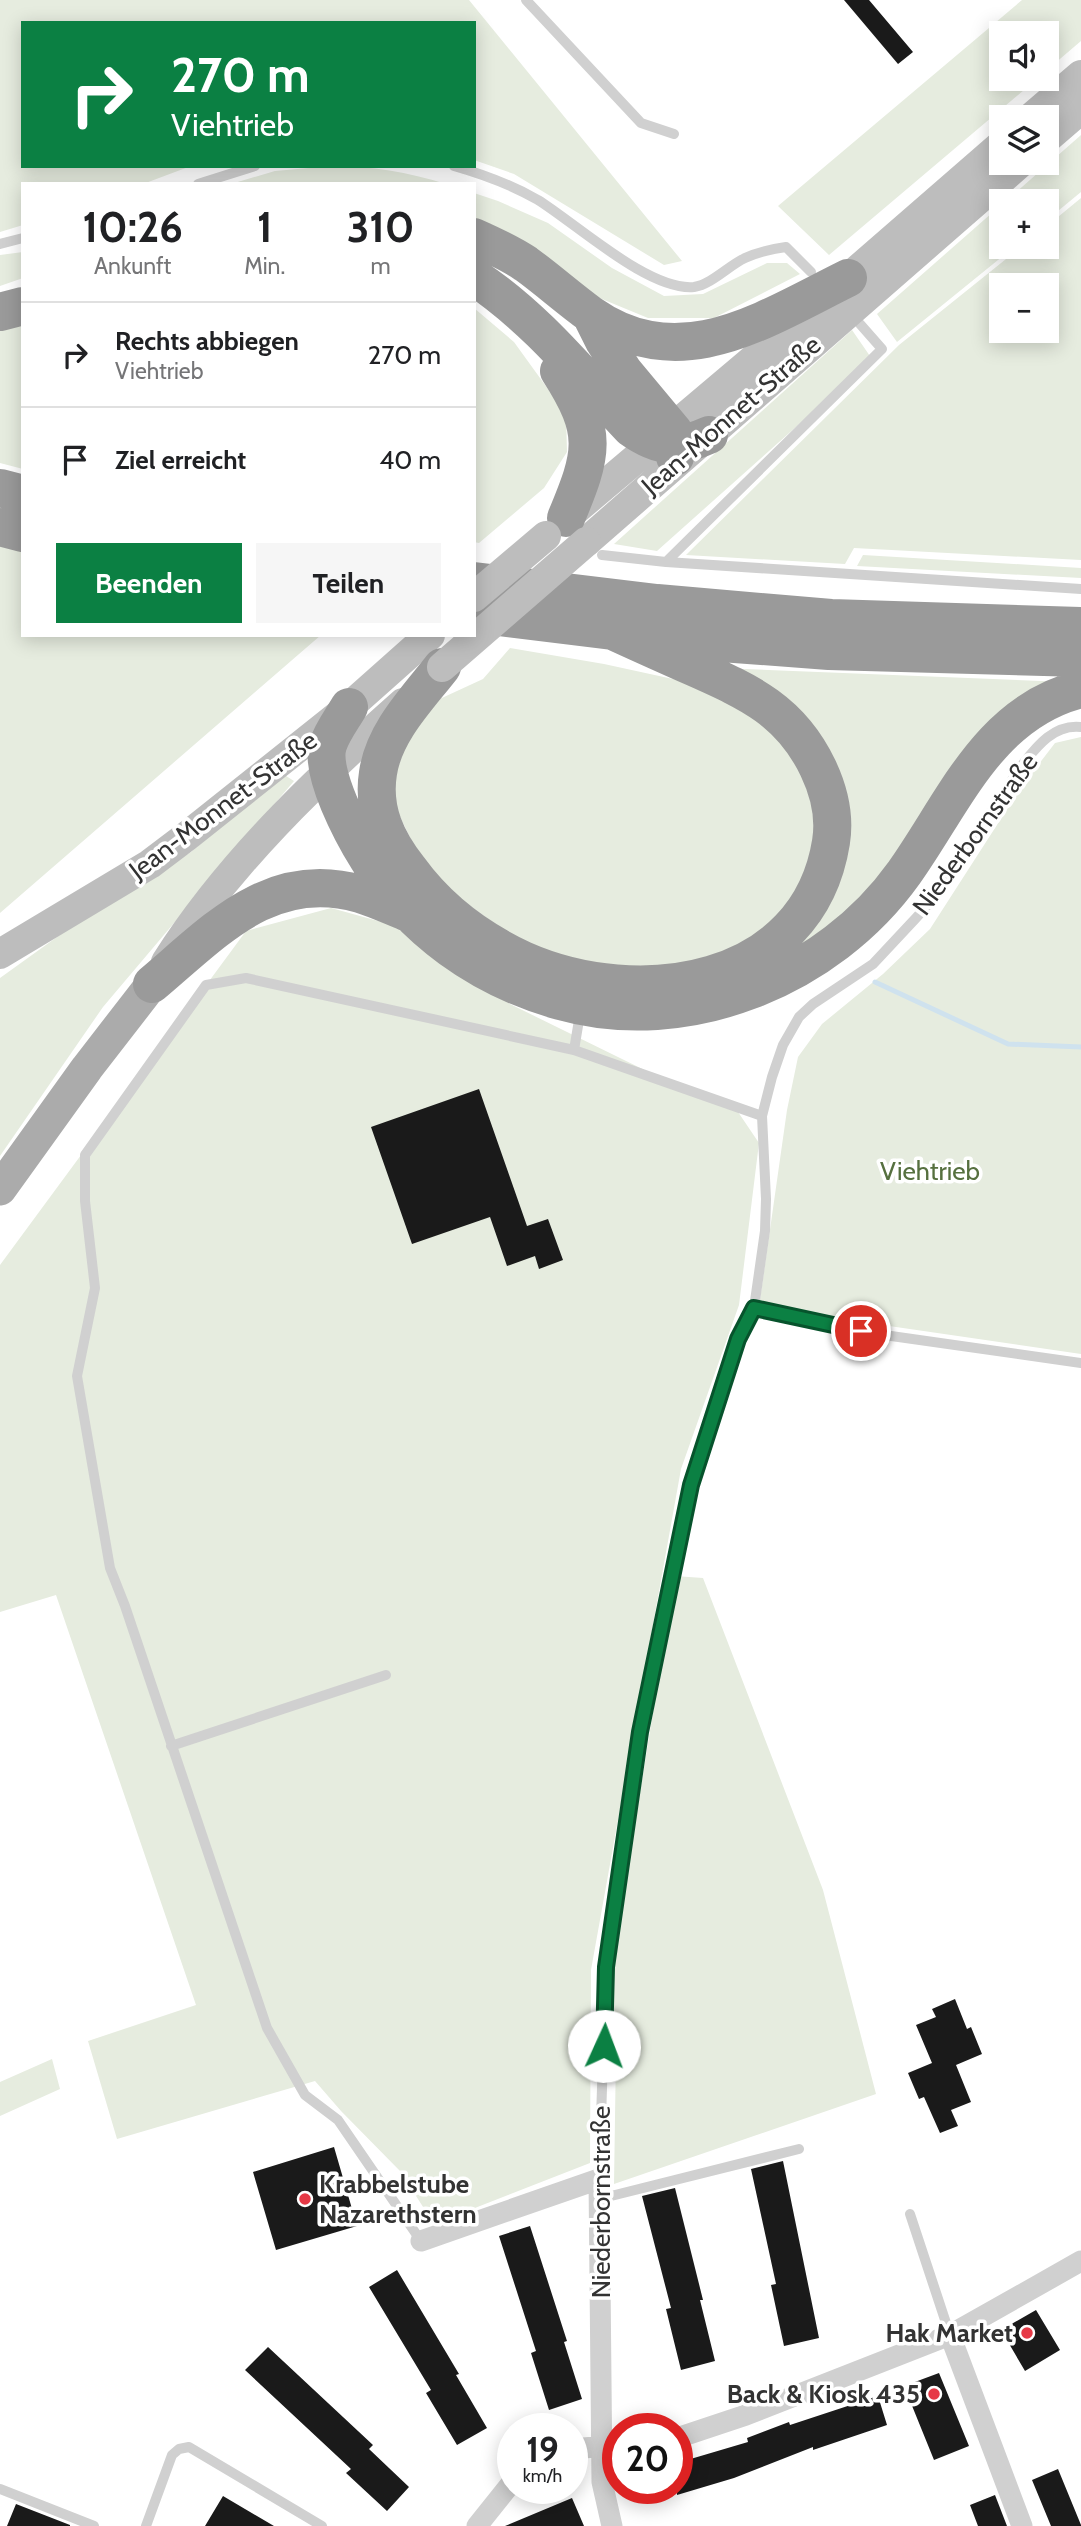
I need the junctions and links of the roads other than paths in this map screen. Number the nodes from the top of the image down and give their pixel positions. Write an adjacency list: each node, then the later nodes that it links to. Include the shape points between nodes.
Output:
1 (526, 0): 6 (lane, via 641,123)
2 (1081, 75): 3 (main road)
3 (1046, 105)
4 (1081, 109): 5 (main road)
5 (1059, 128)
6 (674, 134)
7 (989, 155): 17 (main road, Jean-Monnet-Straße)
8 (249, 168): 11 (lane)
9 (460, 168): 15 (lane, via 534,198 646,276 668,285 696,286 761,251 786,247)
10 (1005, 175): 23 (main road, Jean-Monnet-Straße)
11 (204, 182)
12 (476, 238): 20 (highway, via 525,263)
13 (21, 239): 14 (lane)
14 (0, 244)
15 (811, 272)
16 (476, 278): 21 (highway)
17 (848, 278): 20 (highway, via 757,323 696,342 673,344 636,337); 23 (main road, Jean-Monnet-Straße)
18 (21, 307): 19 (highway)
19 (0, 312)
20 (591, 314): 23 (highway, via 624,372)
21 (532, 324): 23 (highway, via 631,428); 28 (highway, via 574,394 587,426 589,444)
22 (860, 324): 29 (lane, via 882,349)
23 (675, 444): 28 (main road, Jean-Monnet-Straße)
24 (0, 488): 25 (highway)
25 (21, 493)
26 (0, 527): 27 (highway)
27 (21, 532)
28 (575, 538): 29 (lane); 32 (main road, Jean-Monnet-Straße, bridge); 34 (main road, Jean-Monnet-Straße, bridge)
29 (666, 562): 31 (lane)
30 (476, 581): 35 (highway, via 768,613)
31 (1081, 589)
32 (476, 596)
33 (476, 614): 36 (highway)
34 (476, 618)
35 (1081, 626)
36 (615, 632): 38 (highway, via 769,706 798,732 823,778 832,817 828,861 819,887 781,938 739,966 688,980 650,984 568,975 486,940 433,897 397,855 385,833 377,775 389,741); 39 (highway, via 829,651)
37 (453, 637): 38 (main road, Jean-Monnet-Straße, bridge)
38 (436, 651): 41 (main road, Jean-Monnet-Straße, via 400,662); 43 (main road)
39 (1081, 658)
40 (1081, 689): 44 (highway, via 1029,713 980,757 892,889 839,941 788,975 735,996 648,1012 580,1007 500,979 460,956)
41 (348, 707): 43 (highway, via 327,747); 45 (main road, Jean-Monnet-Straße, via 150,864)
42 (1081, 727): 49 (lane, Niederbornstraße, via 1062,729 1035,748 933,899 873,964 799,1017 783,1045)
43 (328, 769): 44 (highway, via 359,845); 46 (main road, via 190,924)
44 (411, 915): 46 (highway, via 336,889 288,892 236,914)
45 (0, 954)
46 (152, 984): 50 (main road)
47 (579, 1020): 48 (lane)
48 (574, 1049): 49 (lane); 54 (lane, via 246,978 206,985 85,1155 95,1288 77,1376 110,1568)
49 (762, 1116): 51 (lane, Niederbornstraße, via 765,1231)
50 (0, 1189)
51 (754, 1308): 52 (lane, via 859,1332); 56 (lane, Niederbornstraße, via 738,1339 691,1485 640,1732 606,1967)
52 (1081, 1363)
53 (386, 1675): 54 (lane)
54 (171, 1746): 58 (lane, via 267,2028 306,2095 338,2120)
55 (800, 2149): 56 (lane)
56 (599, 2189): 58 (street); 61 (street, Niederbornstraße)
57 (910, 2214): 60 (lane)
58 (421, 2241)
59 (1081, 2261): 60 (street)
60 (950, 2335): 62 (street); 71 (street)
61 (609, 2413)
62 (693, 2433)
63 (0, 2489): 66 (lane)
64 (497, 2501): 69 (street)
65 (607, 2504): 70 (street, Niederbornstraße)
66 (93, 2526)
67 (146, 2526): 68 (lane, via 172,2455 188,2447)
68 (322, 2526)
69 (477, 2526)
70 (612, 2526)
71 (1022, 2526)

